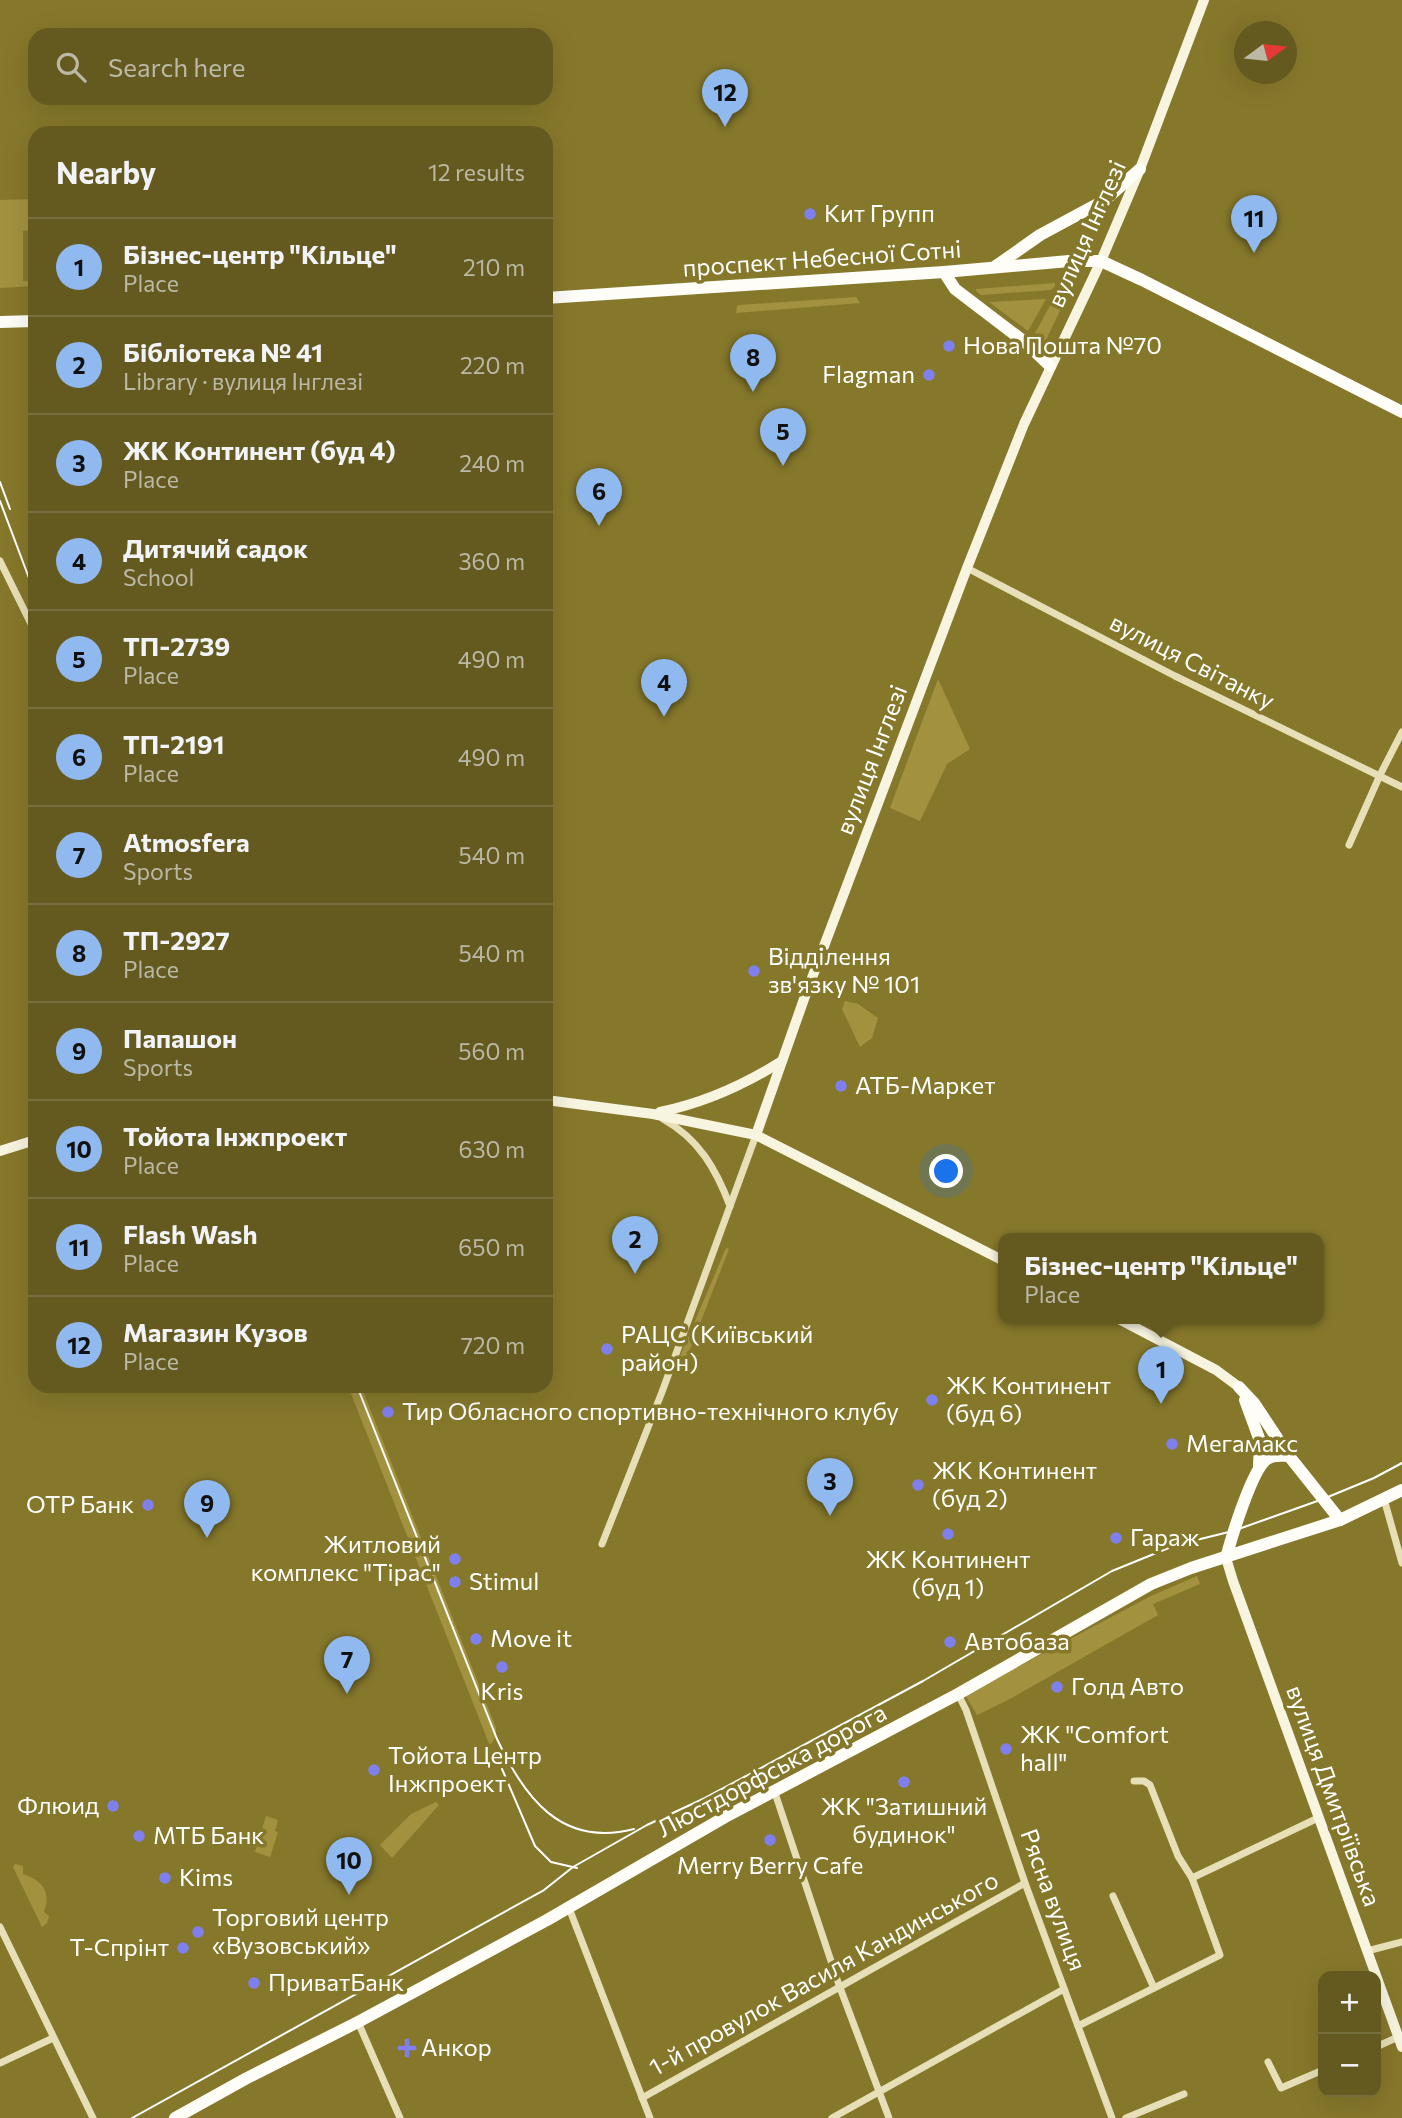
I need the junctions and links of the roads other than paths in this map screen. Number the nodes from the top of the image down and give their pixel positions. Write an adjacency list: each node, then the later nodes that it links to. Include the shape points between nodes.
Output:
1 (1204, 0): 2 (main road, вулиця Інглезі)
2 (1140, 169): 3 (main road, вулиця Інглезі); 4 (main road, via 1105,200 1040,235)
3 (1101, 261): 4 (main road, проспект Небесної Сотні); 9 (main road, вулиця Інглезі); 10 (main road)
4 (995, 267): 5 (main road, проспект Небесної Сотні)
5 (944, 272): 6 (main road, проспект Небесної Сотні); 9 (main road, via 955,289)
6 (553, 298)
7 (28, 320): 8 (main road)
8 (0, 322)
9 (1050, 366): 12 (main road, вулиця Інглезі)
10 (1402, 412)
11 (0, 561): 13 (street)
12 (967, 568): 15 (street, вулиця Світанку); 18 (main road, вулиця Інглезі)
13 (28, 618)
14 (1402, 732): 15 (street)
15 (1380, 775): 16 (street, вулиця Світанку); 17 (street)
16 (1402, 787)
17 (1349, 845)
18 (782, 1061): 20 (main road, via 726,1093); 21 (main road, вулиця Інглезі)
19 (553, 1101): 20 (main road)
20 (653, 1114): 21 (main road); 24 (street, via 692,1139 708,1158)
21 (756, 1135): 24 (street, вулиця Інглезі); 25 (main road)
22 (28, 1142): 23 (main road)
23 (0, 1151)
24 (730, 1206): 33 (street, вулиця Інглезі)
25 (998, 1258)
26 (1128, 1324): 27 (main road)
27 (1239, 1387): 28 (main road); 29 (main road, via 1260,1441)
28 (1289, 1456): 29 (main road, via 1275,1455); 32 (main road)
29 (1259, 1469): 34 (main road)
30 (1402, 1490): 31 (main road, Люстдорфська дорога)
31 (1384, 1499): 32 (main road, Люстдорфська дорога); 35 (street)
32 (1340, 1520): 34 (main road, Люстдорфська дорога)
33 (603, 1544)
34 (1226, 1558): 36 (main road, Люстдорфська дорога, via 1151,1584); 39 (main road, вулиця Дмитріївська)
35 (1402, 1563)
36 (958, 1694): 38 (main road, Люстдорфська дорога); 41 (street, Рясна вулиця)
37 (1134, 1781): 40 (street, via 1150,1785 1178,1856)
38 (774, 1790): 43 (main road, Люстдорфська дорога); 48 (street)
39 (1318, 1818): 40 (street); 47 (main road, вулиця Дмитріївська)
40 (1192, 1878): 49 (street, via 1220,1955)
41 (1025, 1883): 48 (street, 1-й провулок Василя Кандинського); 50 (street, Рясна вулиця)
42 (1114, 1896): 49 (street)
43 (569, 1908): 51 (main road, Люстдорфська дорога); 61 (street)
44 (0, 1927): 45 (street)
45 (3, 1942): 53 (street)
46 (1402, 1942): 47 (street)
47 (1367, 1951): 54 (main road, вулиця Дмитріївська)
48 (839, 1985): 59 (street); 61 (street, 1-й провулок Василя Кандинського)
49 (1154, 1988): 52 (street)
50 (1064, 1989): 52 (street, Рясна вулиця); 59 (street)
51 (358, 2022): 63 (main road, Люстдорфська дорога); 64 (street)
52 (1078, 2026): 68 (street, Рясна вулиця)
53 (53, 2038): 57 (street); 62 (street)
54 (1400, 2042): 55 (street)
55 (1381, 2046)
56 (1268, 2062): 58 (street, via 1281,2088)
57 (0, 2063)
58 (1318, 2072)
59 (879, 2092): 66 (street); 67 (street)
60 (1184, 2094): 69 (street)
61 (642, 2098): 65 (street)
62 (93, 2118)
63 (175, 2118)
64 (400, 2118)
65 (650, 2118)
66 (832, 2118)
67 (889, 2118)
68 (1111, 2118)
69 (1126, 2118)

